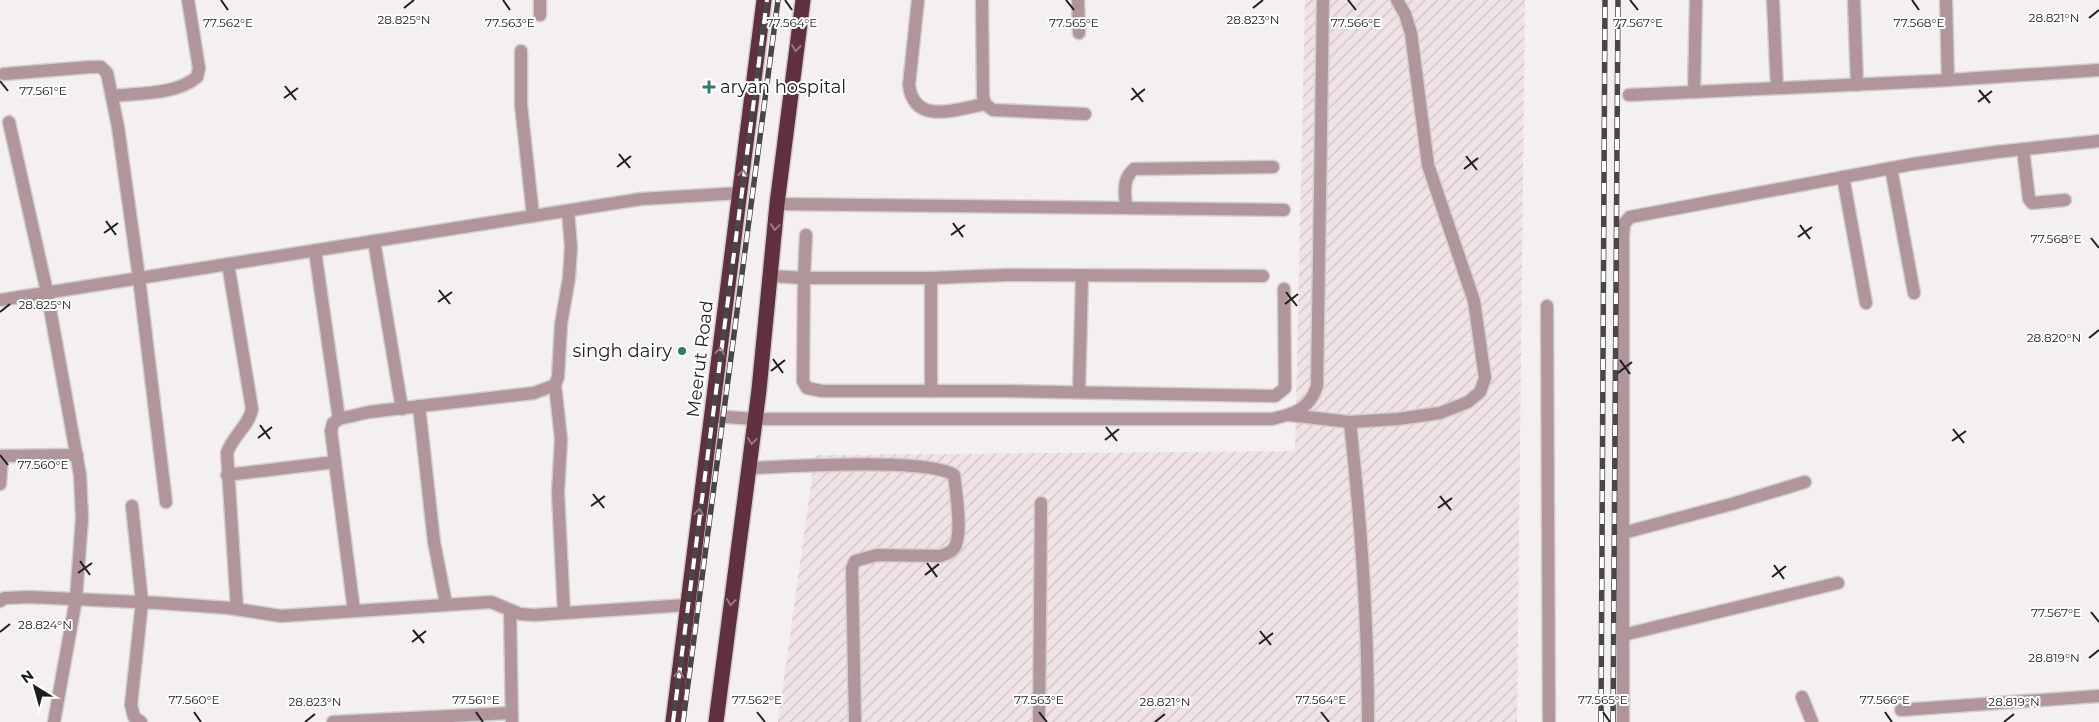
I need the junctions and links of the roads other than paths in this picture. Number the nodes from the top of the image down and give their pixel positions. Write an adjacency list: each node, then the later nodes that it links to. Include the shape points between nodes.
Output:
1 (188, 0): 24 (street, via 199,68 197,77 177,88)
2 (540, 0): 14 (street)
3 (764, 0): 33 (highway, Meerut Road, one-way to 3)
4 (802, 0): 35 (highway, one-way to 35)
5 (918, 0): 25 (street, via 910,97 917,107 927,111)
6 (982, 0): 25 (street)
7 (1078, 0): 15 (street)
8 (1323, 0): 62 (street, via 1317,386 1306,407)
9 (1397, 0): 65 (street, via 1411,33 1428,165 1474,301 1484,378 1480,392 1468,402 1440,413)
10 (1696, 0): 22 (street)
11 (1773, 0): 21 (street)
12 (1854, 0): 20 (street)
13 (1946, 0): 19 (street)
14 (540, 15)
15 (1079, 33)
16 (521, 51): 39 (street, via 521,104)
17 (2099, 70): 19 (street)
18 (4, 74): 24 (street, via 100,67 107,73)
19 (1948, 80): 20 (street)
20 (1857, 84): 21 (street)
21 (1777, 88): 22 (street)
22 (1694, 92): 23 (street)
23 (1629, 95)
24 (112, 96): 47 (street)
25 (985, 104): 26 (street, via 993,110)
26 (1085, 114)
27 (9, 122): 51 (street)
28 (2099, 141): 29 (street)
29 (2023, 149): 31 (street); 34 (street, via 2032,203)
30 (1273, 167): 36 (street, via 1134,169 1125,183)
31 (1891, 168): 32 (street); 52 (street)
32 (1844, 177): 54 (street); 76 (street, via 1640,213 1624,224)
33 (740, 193): 38 (street, via 641,199); 61 (highway, Meerut Road, one-way to 33)
34 (2065, 200)
35 (777, 204): 36 (street); 44 (highway, one-way to 44)
36 (1126, 207): 37 (street)
37 (1284, 210)
38 (568, 211): 39 (street); 56 (street, via 569,278)
39 (533, 216): 41 (street)
40 (806, 235): 48 (street)
41 (374, 241): 42 (street); 60 (street)
42 (315, 251): 43 (street); 63 (street)
43 (228, 264): 47 (street); 70 (street, via 252,409 250,418 232,440 227,453)
44 (770, 276): 48 (street); 64 (highway)
45 (1082, 276): 46 (street); 49 (street); 58 (street)
46 (1263, 276)
47 (139, 278): 51 (street); 73 (street)
48 (804, 278): 49 (street); 57 (street, via 802,369 807,388 822,391)
49 (931, 278): 57 (street)
50 (1284, 289): 58 (street, via 1285,381 1281,393 1268,396)
51 (48, 292): 53 (street); 66 (street)
52 (1914, 293)
53 (0, 300)
54 (1866, 303)
55 (1547, 306): 100 (street)
56 (555, 385): 59 (street, via 534,393); 86 (street, via 561,439 558,493)
57 (931, 391): 58 (street)
58 (1079, 392)
59 (419, 406): 60 (street); 81 (street, via 434,542)
60 (402, 409): 63 (street)
61 (712, 416): 64 (street); 82 (highway, Meerut Road, one-way to 61)
62 (1289, 416): 64 (street, via 1233,420); 65 (street)
63 (339, 419): 68 (street, via 333,423 331,431)
64 (755, 419): 69 (highway, one-way to 69)
65 (1350, 422): 99 (street, via 1368,637)
66 (77, 455): 67 (street); 78 (street, via 82,518)
67 (1, 456): 72 (street)
68 (335, 462): 70 (street); 85 (street)
69 (749, 468): 96 (highway, one-way to 96); 97 (street, via 878,465 935,469 954,475 957,530 951,552 941,556 877,555 855,561 852,568)
70 (228, 475): 83 (street)
71 (1805, 482): 76 (street)
72 (0, 484)
73 (166, 502)
74 (1041, 503): 98 (street)
75 (132, 506): 80 (street)
76 (1623, 533): 87 (street)
77 (1838, 583): 87 (street)
78 (76, 599): 79 (street, via 30,597); 80 (street); 92 (street)
79 (0, 601)
80 (142, 602): 83 (street); 93 (street, via 131,705 134,717)
81 (446, 604): 84 (street, via 491,602); 85 (street)
82 (688, 606): 86 (street); 95 (highway, Meerut Road, one-way to 82)
83 (237, 609): 85 (street, via 281,616)
84 (510, 610): 86 (street, via 520,614); 91 (street)
85 (354, 611)
86 (564, 613)
87 (1623, 635): 101 (street)
88 (2099, 696): 90 (street)
89 (1802, 697): 102 (street)
90 (1901, 710)
91 (512, 718): 94 (street)
92 (54, 722)
93 (141, 722)
94 (333, 722)
95 (673, 722)
96 (716, 722)
97 (854, 722)
98 (1039, 722)
99 (1368, 722)
100 (1549, 722)
101 (1623, 722)
102 (1812, 722)

